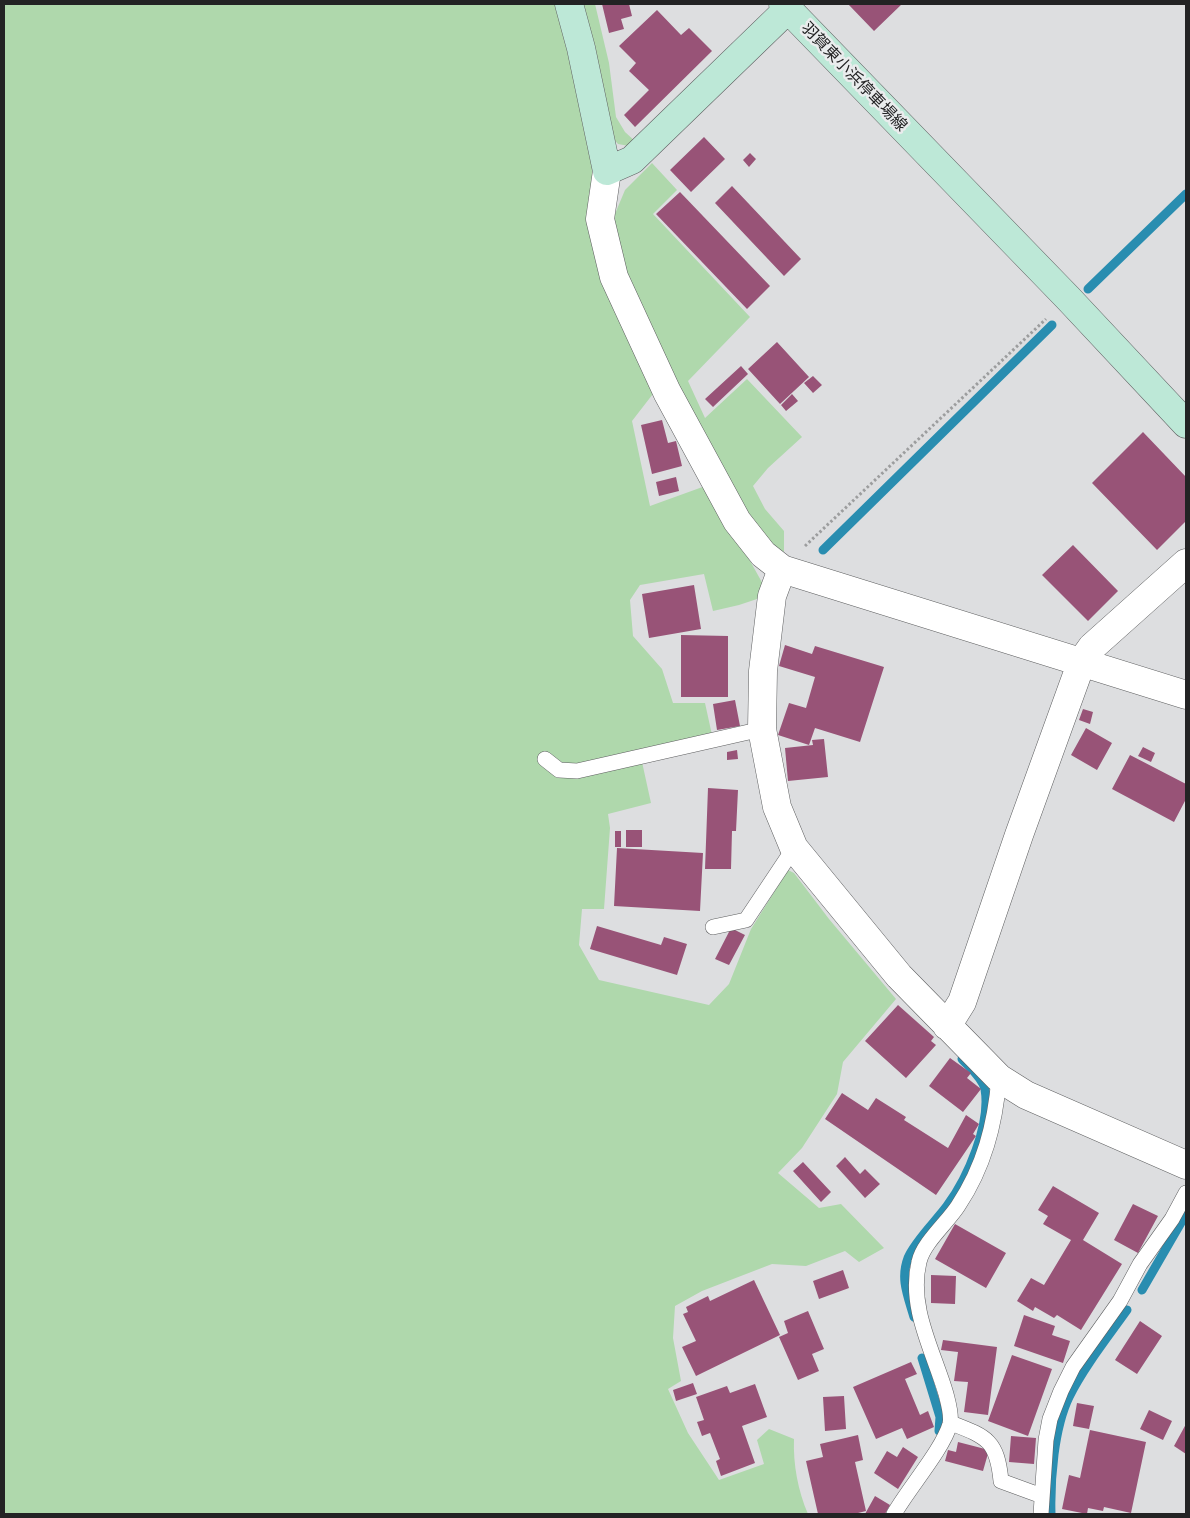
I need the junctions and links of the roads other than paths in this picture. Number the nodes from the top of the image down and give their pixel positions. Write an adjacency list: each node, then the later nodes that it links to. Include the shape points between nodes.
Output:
1 (568, 4): 3 (main road, via 581,48)
2 (785, 6): 3 (main road, 羽賀東小浜停車場線, via 632,160); 4 (main road, 羽賀東小浜停車場線)
3 (607, 171): 6 (street, via 600,219 614,277 667,392 737,521 763,554)
4 (1186, 424)
5 (1186, 563): 7 (street, via 1092,647)
6 (782, 569): 7 (street); 9 (street, via 772,596)
7 (1082, 661): 8 (street); 13 (street, via 962,1002)
8 (1186, 695)
9 (762, 729): 10 (lane, via 577,772 559,770); 11 (street, via 777,807)
10 (545, 759)
11 (794, 848): 12 (lane, via 746,920); 13 (street, via 899,976)
12 (713, 928)
13 (947, 1026): 14 (street)
14 (999, 1078): 15 (street, via 1026,1095); 17 (lane, via 996,1107 978,1173 919,1260 921,1320 942,1379)
15 (1186, 1165)
16 (1186, 1193): 18 (lane, via 1120,1301 1073,1367 1061,1391 1050,1419)
17 (951, 1423): 18 (lane, via 980,1434 993,1446 1000,1464 1001,1482); 19 (lane)
18 (1042, 1496): 20 (lane)
19 (894, 1514)
20 (1042, 1514)

